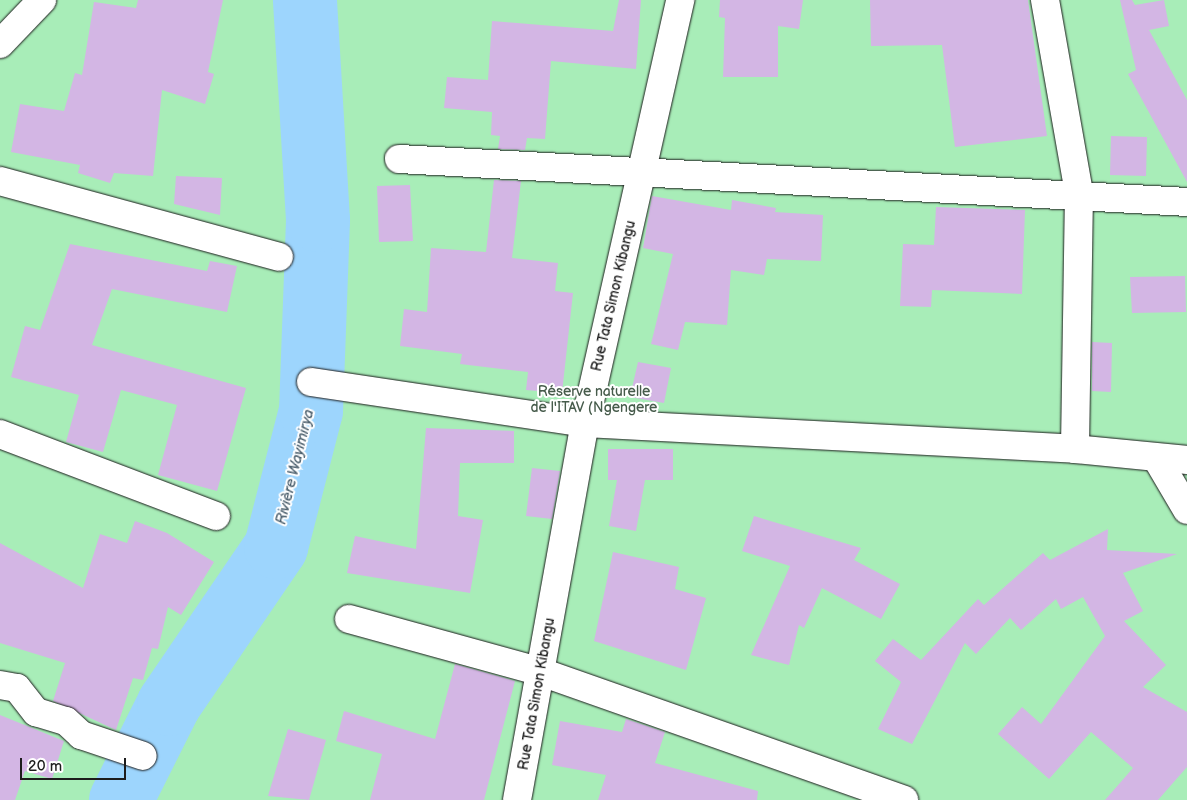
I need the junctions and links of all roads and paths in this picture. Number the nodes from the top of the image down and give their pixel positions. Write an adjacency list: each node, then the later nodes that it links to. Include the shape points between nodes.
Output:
1 (42, 0): 4 (street)
2 (680, 0): 6 (street, Rue Tata Simon Kibangu)
3 (1046, 0): 8 (street)
4 (0, 44)
5 (398, 159): 6 (street)
6 (642, 173): 8 (street); 12 (street, Rue Tata Simon Kibangu)
7 (0, 181): 10 (street)
8 (1079, 193): 9 (street); 14 (street)
9 (1187, 202)
10 (279, 256)
11 (311, 382): 12 (street)
12 (585, 424): 14 (street); 20 (street, Rue Tata Simon Kibangu)
13 (0, 434): 18 (street)
14 (1075, 450): 15 (street)
15 (1157, 459): 16 (street); 17 (street)
16 (1187, 460)
17 (1187, 510)
18 (216, 516)
19 (349, 619): 20 (street)
20 (541, 672): 23 (street, Rue Tata Simon Kibangu); 24 (street)
21 (0, 685): 22 (street, via 17,688 36,712 66,721 81,735)
22 (143, 756)
23 (518, 800)
24 (904, 800)

